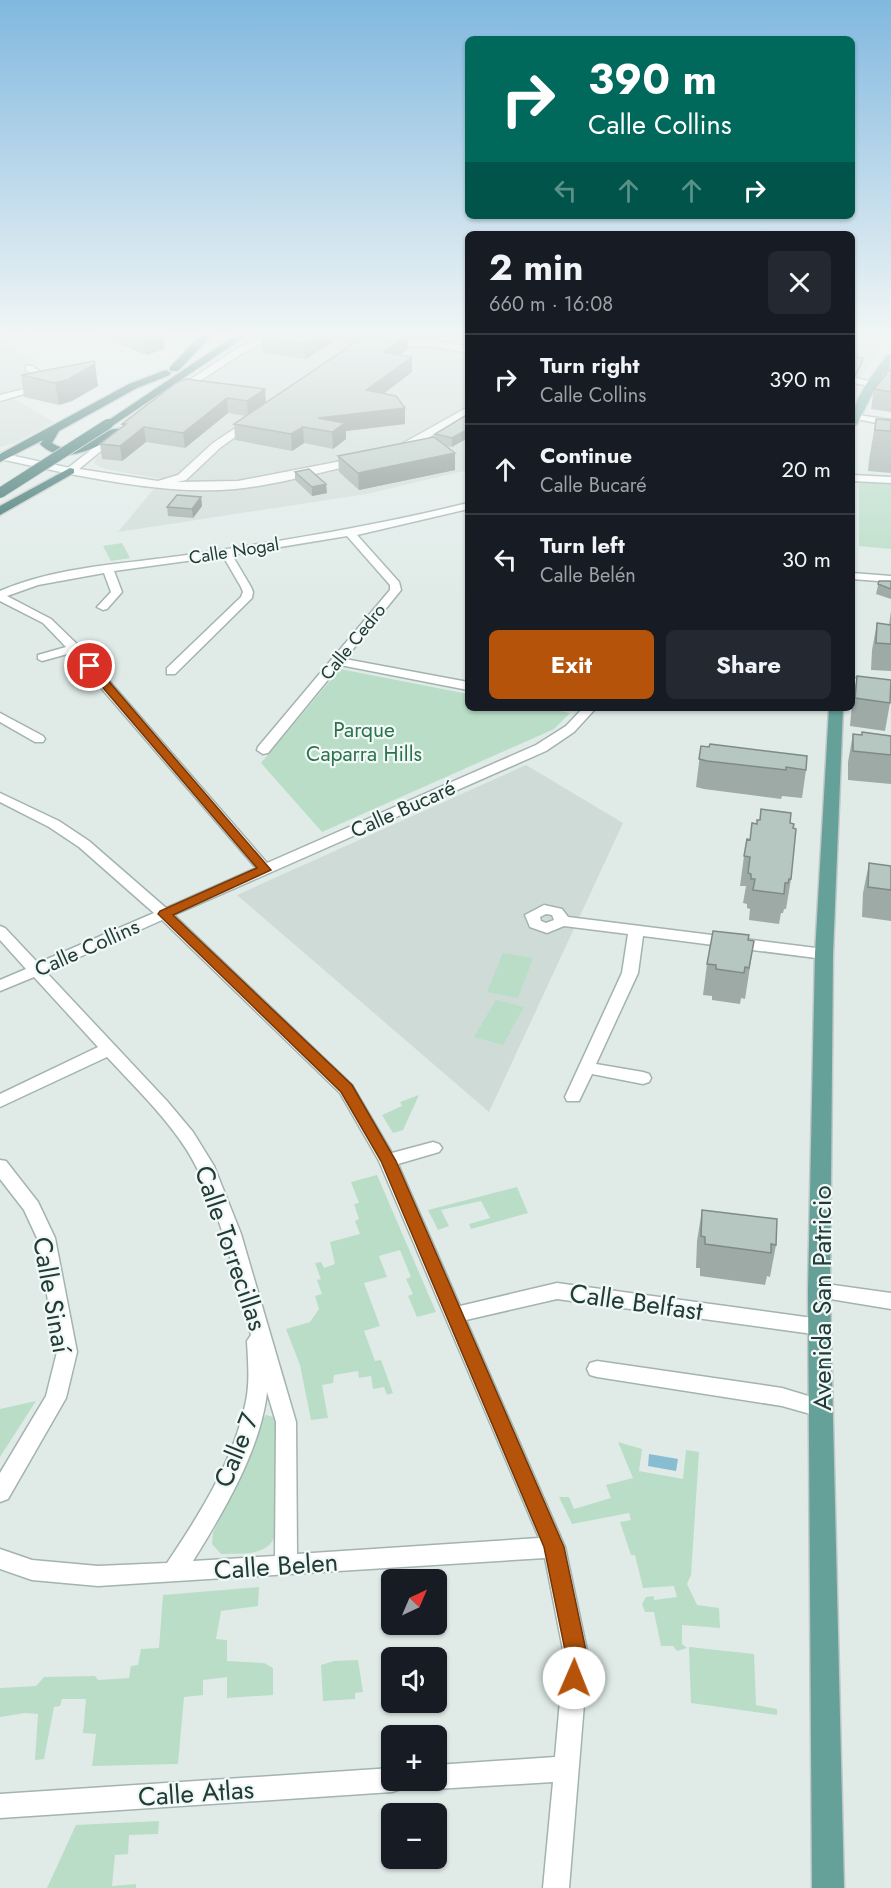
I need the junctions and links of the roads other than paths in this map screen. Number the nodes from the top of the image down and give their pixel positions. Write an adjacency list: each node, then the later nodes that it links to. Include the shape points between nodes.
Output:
1 (71, 420): 9 (highway)
2 (93, 420): 15 (highway)
3 (114, 420): 19 (highway, bridge)
4 (134, 420): 10 (street)
5 (252, 420): 13 (street, via 217,445)
6 (451, 420): 18 (street, via 412,444 379,456 238,486)
7 (855, 420): 8 (street)
8 (891, 423)
9 (55, 429): 10 (highway, via 46,444 66,451 86,448); 11 (highway)
10 (118, 431): 12 (street)
11 (1, 457): 12 (street)
12 (70, 471): 17 (street); 20 (highway)
13 (182, 478): 17 (street); 18 (street)
14 (855, 478): 16 (street)
15 (0, 480)
16 (891, 480)
17 (150, 484): 18 (street)
18 (196, 487)
19 (0, 493): 20 (highway, via 9,499)
20 (0, 510)
21 (465, 510): 22 (street, Calle Nogal)
22 (350, 533): 23 (street, Calle Nogal); 31 (street, Calle Cedro, via 396,590)
23 (226, 553): 24 (street, Calle Nogal); 32 (street, via 246,587 246,598)
24 (108, 570): 27 (street, Calle Nogal, via 17,586); 28 (street, via 117,592)
25 (855, 576): 26 (street)
26 (891, 579)
27 (0, 596): 29 (street, via 47,621)
28 (103, 607)
29 (75, 648): 30 (street); 42 (street)
30 (42, 657)
31 (339, 661): 33 (street); 40 (street, Calle Cedro)
32 (171, 671)
33 (465, 681)
34 (855, 682): 35 (street)
35 (891, 686)
36 (584, 711): 42 (street, Calle Bucaré, via 570,729 541,748)
37 (836, 711): 48 (main road, Avenida San Patricio)
38 (0, 717): 39 (street)
39 (39, 740)
40 (263, 750)
41 (0, 797): 44 (street, via 84,844)
42 (264, 870): 43 (street, Calle Bucaré)
43 (207, 895): 44 (street, Calle Collins)
44 (164, 914): 49 (street, Calle Collins); 57 (street, via 346,1089)
45 (561, 921): 46 (street)
46 (636, 930): 48 (street); 52 (street, via 630,974)
47 (0, 931): 49 (street, Calle Torrecillas)
48 (824, 954): 59 (main road, Avenida San Patricio)
49 (35, 970): 50 (street, Calle Collins); 51 (street, Calle Torrecillas)
50 (0, 986)
51 (109, 1049): 55 (street); 62 (street, Calle Torrecillas, via 187,1136 206,1166)
52 (587, 1068): 53 (street); 54 (street)
53 (643, 1078)
54 (573, 1097)
55 (0, 1101)
56 (434, 1149): 57 (street)
57 (388, 1161): 61 (street)
58 (0, 1167): 66 (street, Calle Sinaí, via 32,1207 46,1238 67,1352 56,1398)
59 (819, 1291): 60 (street); 63 (main road, Avenida San Patricio)
60 (891, 1301)
61 (454, 1315): 63 (street, Calle Belfast, via 557,1291); 67 (street)
62 (257, 1316): 69 (street, Calle Torrecillas, via 286,1422); 70 (street, Calle 7, via 256,1400 249,1424 198,1535)
63 (820, 1327): 65 (main road, Avenida San Patricio)
64 (597, 1369): 65 (street, via 782,1397)
65 (821, 1408): 76 (main road, Avenida San Patricio)
66 (0, 1492)
67 (554, 1547): 69 (street, Calle Belen); 71 (street, via 576,1655)
68 (0, 1559): 70 (street, Calle Belen, via 32,1570 64,1574)
69 (286, 1565): 70 (street, Calle Belen)
70 (173, 1573)
71 (567, 1769): 72 (street); 75 (street)
72 (447, 1776)
73 (381, 1781): 74 (street, Calle Atlas)
74 (0, 1806)
75 (556, 1888)
76 (828, 1888)

